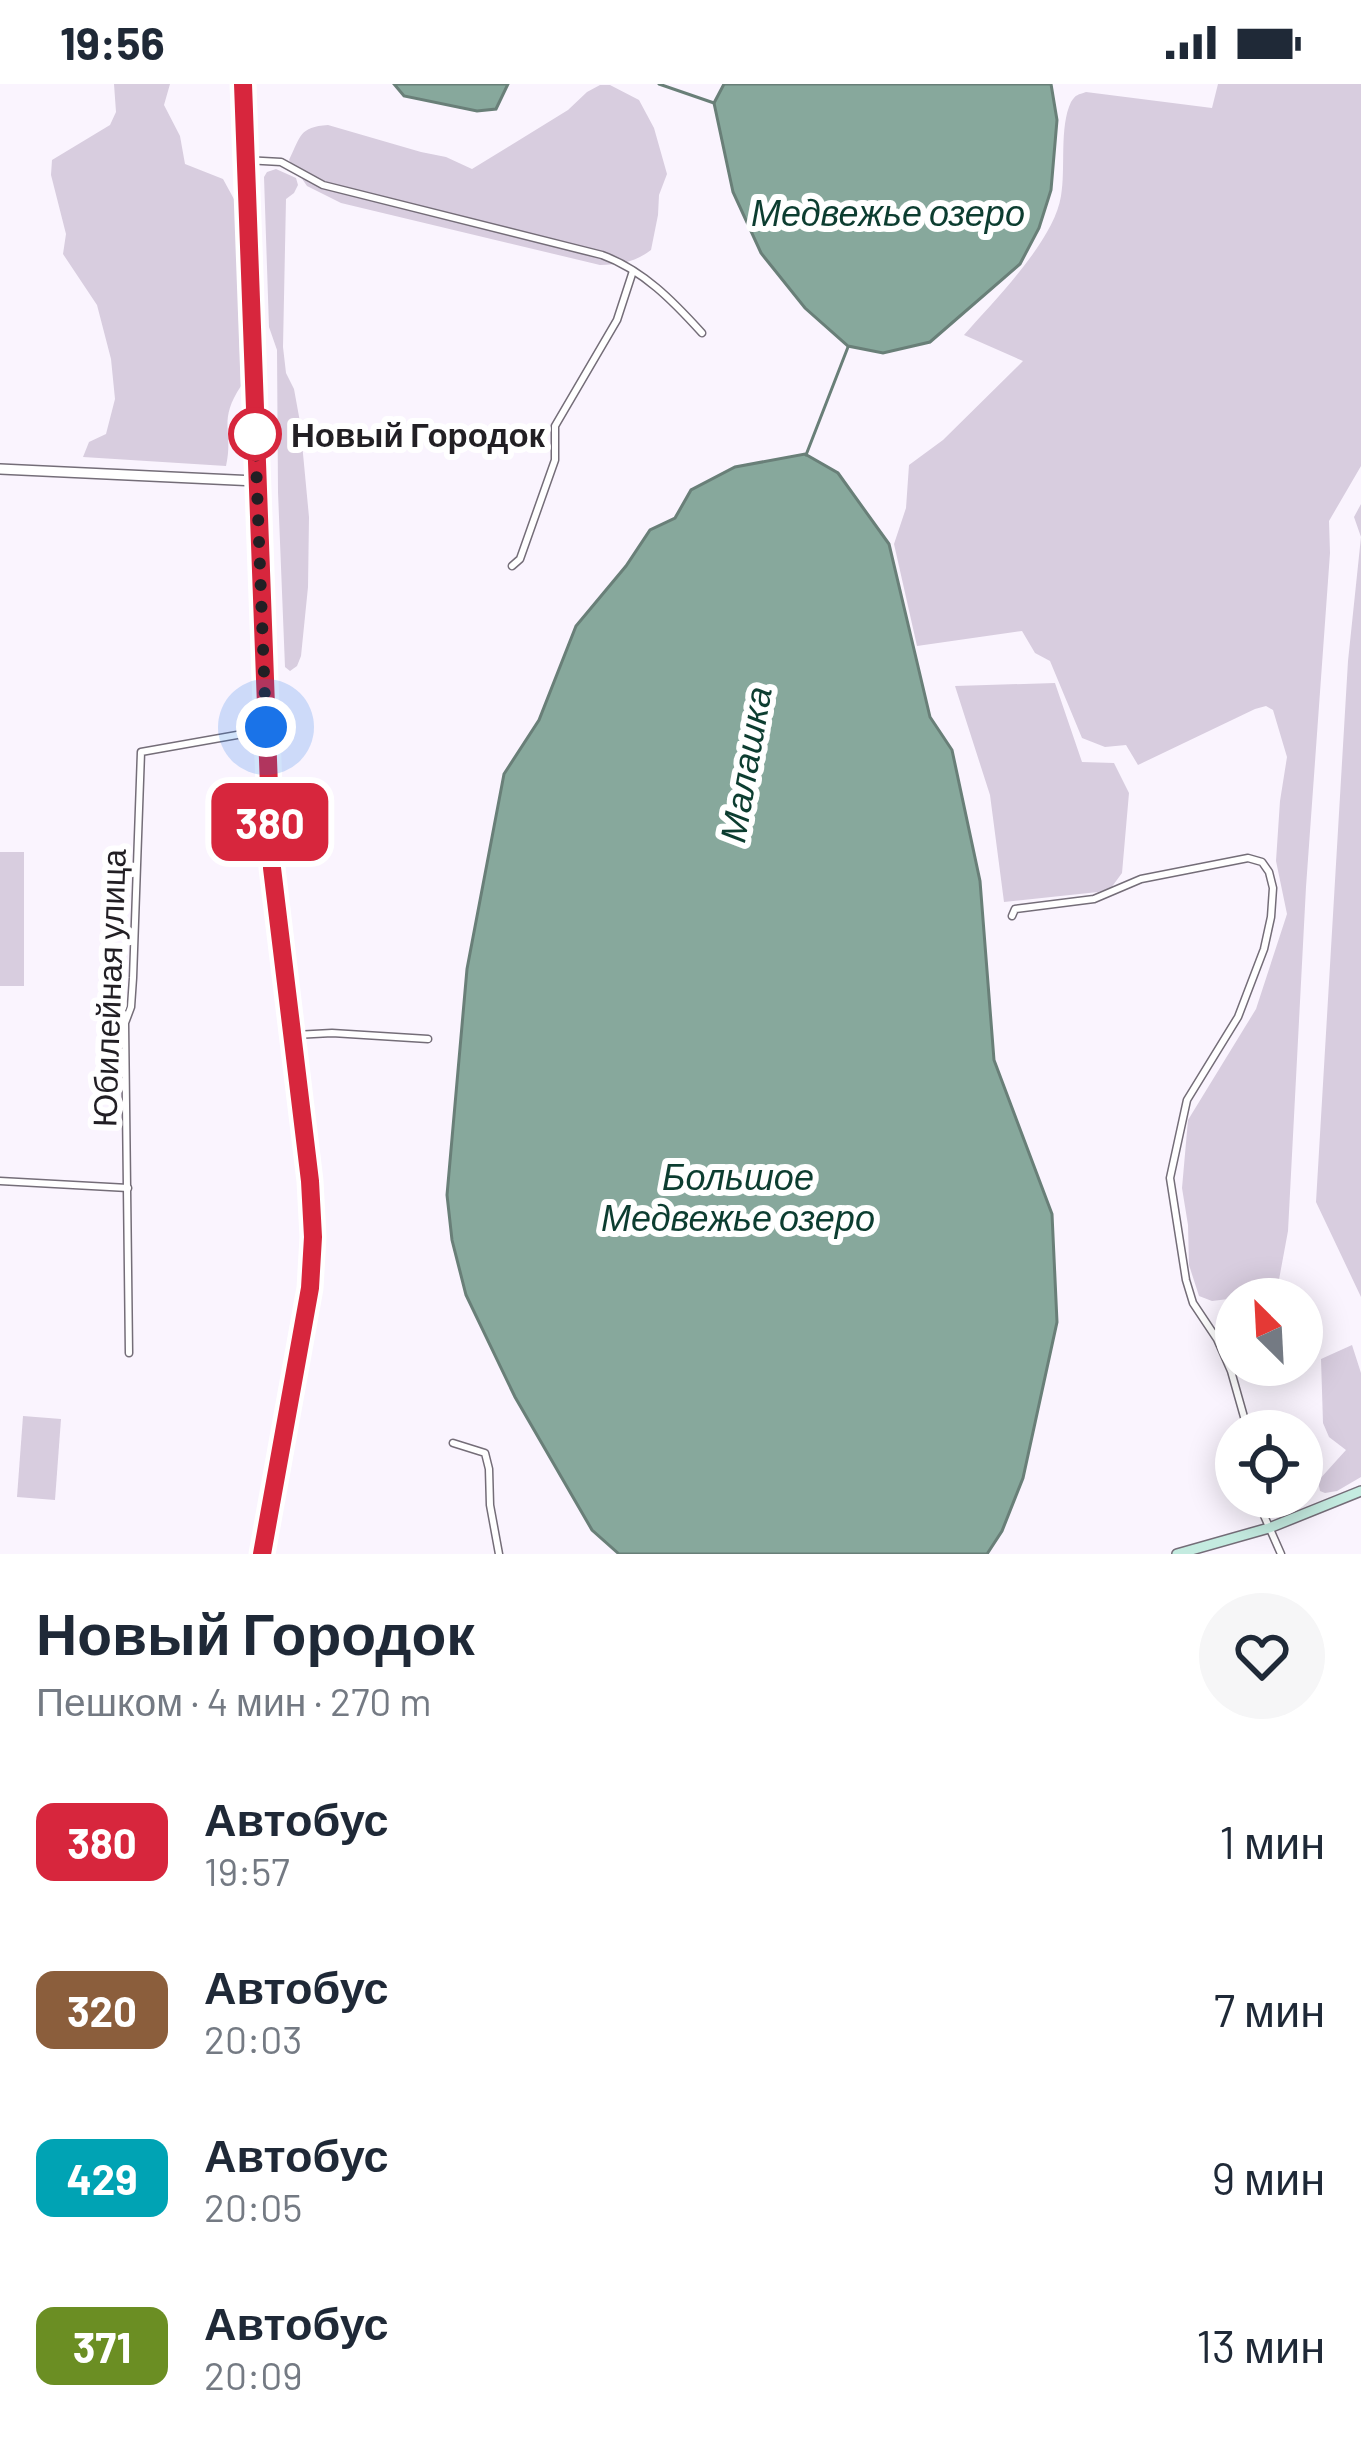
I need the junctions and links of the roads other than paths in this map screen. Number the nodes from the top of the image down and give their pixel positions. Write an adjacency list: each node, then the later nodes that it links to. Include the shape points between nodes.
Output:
1 (243, 84): 2 (main road)
2 (246, 160): 3 (street, via 281,162 323,185 602,255); 6 (main road)
3 (633, 271): 4 (street); 7 (street, via 617,320 555,426 549,480)
4 (702, 333)
5 (0, 469): 6 (street)
6 (256, 481): 8 (main road)
7 (512, 566)
8 (266, 730): 10 (main road); 13 (street, Юбилейная улица, via 142,752 125,1023)
9 (1012, 916): 15 (street, via 1015,909 1094,899 1142,879 1248,858 1269,872 1271,917 1252,984 1186,1100 1170,1178 1193,1303 1232,1371)
10 (291, 1035): 11 (street); 20 (main road, via 313,1237)
11 (428, 1039)
12 (0, 1180): 13 (street)
13 (128, 1188): 14 (street, Юбилейная улица)
14 (129, 1353)
15 (1242, 1410)
16 (453, 1443): 21 (street, via 485,1454)
17 (1361, 1491): 19 (main road)
18 (1266, 1518): 19 (street)
19 (1269, 1528): 22 (main road); 23 (street)
20 (262, 1554)
21 (499, 1554)
22 (1177, 1554)
23 (1281, 1554)

